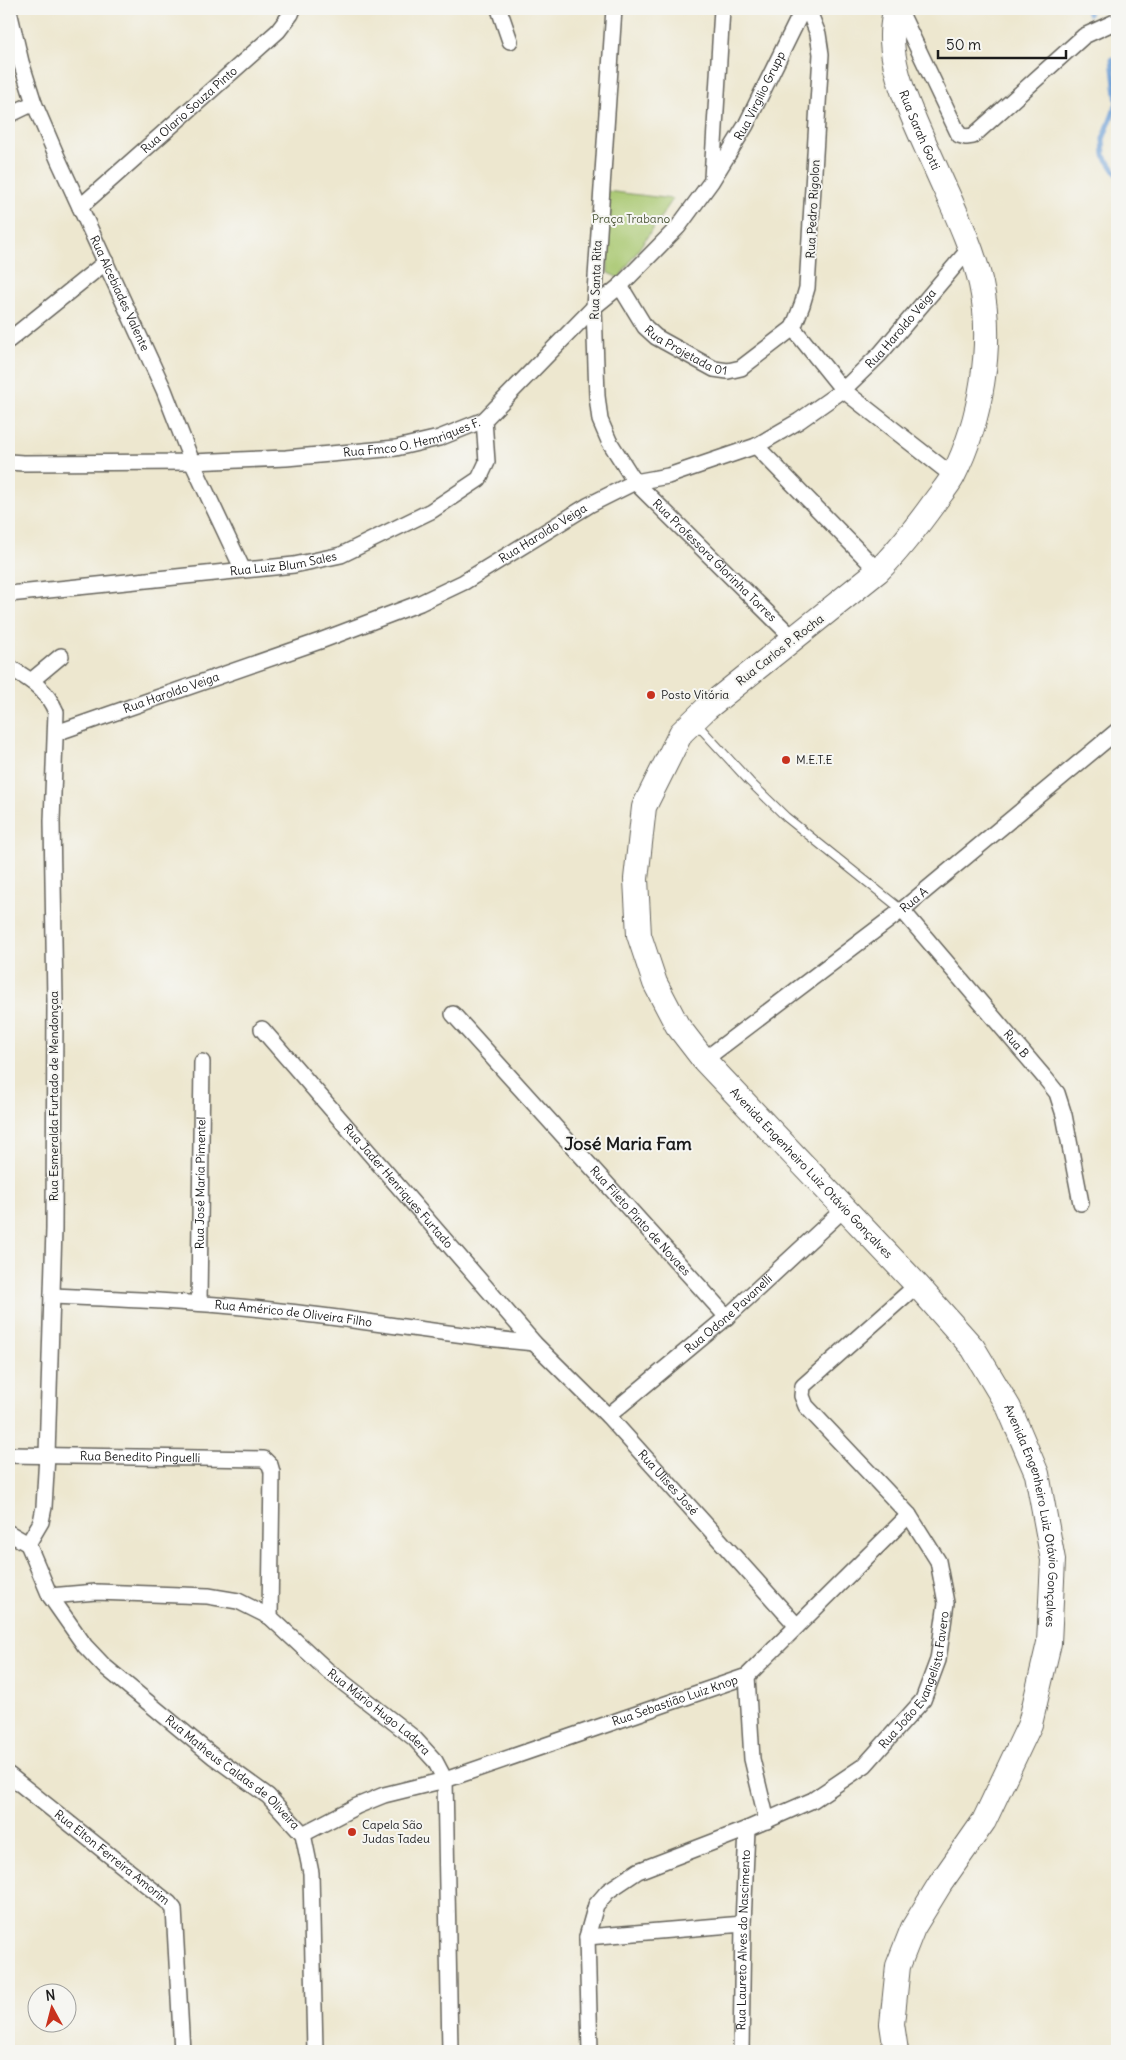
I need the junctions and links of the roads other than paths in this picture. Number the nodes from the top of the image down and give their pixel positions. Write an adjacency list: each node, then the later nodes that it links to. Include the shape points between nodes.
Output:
1 (293, 9): 15 (street, Rua Olario Souza Pinto, via 278,30)
2 (499, 9): 11 (street)
3 (614, 9): 19 (street, Rua Santa Rita)
4 (722, 9): 14 (street)
5 (804, 9): 14 (street, Rua Virgilio Grupp, via 746,125)
6 (808, 9): 20 (street, Rua Pedro Rigolon, via 818,34 821,54 807,288)
7 (895, 9): 16 (main road, Rua Sarah Gotti, via 892,36 896,71)
8 (899, 9): 10 (street, via 959,134 966,137 972,136 1084,36)
9 (9, 11): 12 (street, Rua Alcebiades Valente)
10 (1117, 21)
11 (510, 41)
12 (34, 103): 13 (street); 15 (street, Rua Alcebiades Valente)
13 (9, 115)
14 (711, 182): 18 (street, Rua Fmco O. Hemriques F., via 678,227)
15 (80, 207): 17 (street, Rua Alcebiades Valente)
16 (970, 248): 22 (street, Rua Haroldo Veiga, via 880,354); 27 (main road, Rua Carlos P. Rocha, via 981,284 986,322 986,364 972,428)
17 (106, 262): 21 (street); 26 (street, Rua Alcebiades Valente, via 164,390)
18 (620, 286): 19 (street, Rua Fmco O. Hemriques F.); 20 (street, Rua Projetada 01, via 645,326 656,337 714,369 728,371 741,368)
19 (594, 307): 23 (street, Rua Fmco O. Hemriques F.); 28 (street, Rua Santa Rita, via 600,420)
20 (792, 328): 22 (street)
21 (9, 340)
22 (844, 390): 24 (street, Rua Haroldo Veiga); 27 (street)
23 (484, 420): 26 (street, Rua Fmco O. Hemriques F., via 439,438 396,448); 29 (street, Rua Luiz Blum Sales, via 487,462 479,480 431,512 341,555 294,565)
24 (756, 446): 28 (street, Rua Haroldo Veiga, via 668,476); 30 (street)
25 (9, 462): 26 (street, Rua Fmco O. Hemriques F.)
26 (192, 462): 29 (street, Rua Alcebiades Valente)
27 (953, 476): 30 (main road, Rua Carlos P. Rocha, via 919,524)
28 (635, 482): 32 (street, Rua Professora Glorinha Torres); 38 (street, Rua Haroldo Veiga, via 589,504 464,582 420,603)
29 (243, 570): 31 (street, Rua Luiz Blum Sales)
30 (878, 571): 32 (main road, Rua Carlos P. Rocha)
31 (9, 594)
32 (794, 639): 36 (main road, Rua Carlos P. Rocha)
33 (61, 656): 35 (street)
34 (9, 667): 35 (street, Rua Esmeralda Furtado de Mendonçaa)
35 (31, 681): 38 (street, Rua Esmeralda Furtado de Mendonçaa, via 50,697 56,712)
36 (694, 720): 39 (lane, via 786,817); 42 (main road, Rua Carlos P. Rocha, via 681,733 644,807 636,879 639,934 655,983 677,1025)
37 (1117, 731): 39 (street, Rua A)
38 (56, 733): 47 (street, Rua Esmeralda Furtado de Mendonçaa, via 52,821 55,1000)
39 (902, 910): 42 (street, Rua A); 44 (street, Rua B, via 1057,1094)
40 (453, 1014): 49 (street, Rua Fileto Pinto de Novaes)
41 (262, 1029): 50 (street, Rua Jader Henriques Furtado)
42 (704, 1060): 45 (main road, Avenida Engenheiro Luiz Otávio Gonçalves)
43 (202, 1062): 48 (street, Rua José María Pimentel)
44 (1081, 1203)
45 (845, 1208): 46 (main road, Avenida Engenheiro Luiz Otávio Gonçalves); 49 (street, Rua Odone Pavanelli)
46 (918, 1285): 54 (street, Rua João Evangelista Favero, via 804,1386 802,1396 806,1406); 73 (main road, Avenida Engenheiro Luiz Otávio Gonçalves, via 973,1348 1009,1408 1037,1474 1053,1560 1049,1643 1030,1724 984,1821 913,1928 898,1966 892,2024)
47 (52, 1296): 48 (street, Rua Américo de Oliveira Filho); 53 (street, Rua Esmeralda Furtado de Mendonçaa)
48 (199, 1303): 50 (street, Rua Américo de Oliveira Filho)
49 (727, 1317): 51 (street, Rua Odone Pavanelli)
50 (534, 1343): 51 (street, Rua Ulises José)
51 (608, 1416): 59 (street, Rua Ulises José)
52 (9, 1455): 53 (street, Rua Benedito Pinguelli)
53 (47, 1455): 56 (street, Rua Esmeralda Furtado de Mendonçaa, via 41,1522); 58 (street, Rua Benedito Pinguelli, via 264,1459 272,1472)
54 (909, 1515): 59 (street, Rua Sebastião Luiz Knop); 63 (street, Rua João Evangelista Favero, via 938,1561 946,1603 938,1660 923,1700 865,1765 813,1800)
55 (9, 1533): 56 (street)
56 (28, 1544): 57 (street, Rua Matheus Caldas de Oliveira)
57 (50, 1596): 58 (street, Rua Mário Hugo Ladera, via 96,1592 208,1596 238,1602); 65 (street, Rua Matheus Caldas de Oliveira, via 104,1666 214,1757 268,1796)
58 (270, 1617): 62 (street, Rua Mário Hugo Ladera, via 327,1670 414,1738 435,1761)
59 (797, 1626): 60 (street, Rua Sebastião Luiz Knop)
60 (747, 1676): 62 (street, Rua Sebastião Luiz Knop); 63 (street, via 752,1758)
61 (9, 1774): 68 (street, Rua Elton Ferreira Amorim, via 174,1909)
62 (445, 1780): 65 (street, Rua Sebastião Luiz Knop, via 384,1795); 70 (street, Rua Mário Hugo Ladera)
63 (767, 1821): 64 (street, Rua João Evangelista Favero)
64 (747, 1830): 66 (street, Rua Laureto Alves do Nascimento); 67 (street, Rua João Evangelista Favero, via 638,1871 608,1891 596,1905)
65 (303, 1834): 69 (street, Rua Matheus Caldas de Oliveira, via 311,1873)
66 (743, 1924): 67 (street); 72 (street, Rua Laureto Alves do Nascimento)
67 (587, 1937): 71 (street, Rua João Evangelista Favero)
68 (182, 2051)
69 (315, 2051)
70 (450, 2051)
71 (590, 2051)
72 (741, 2051)
73 (896, 2051)

